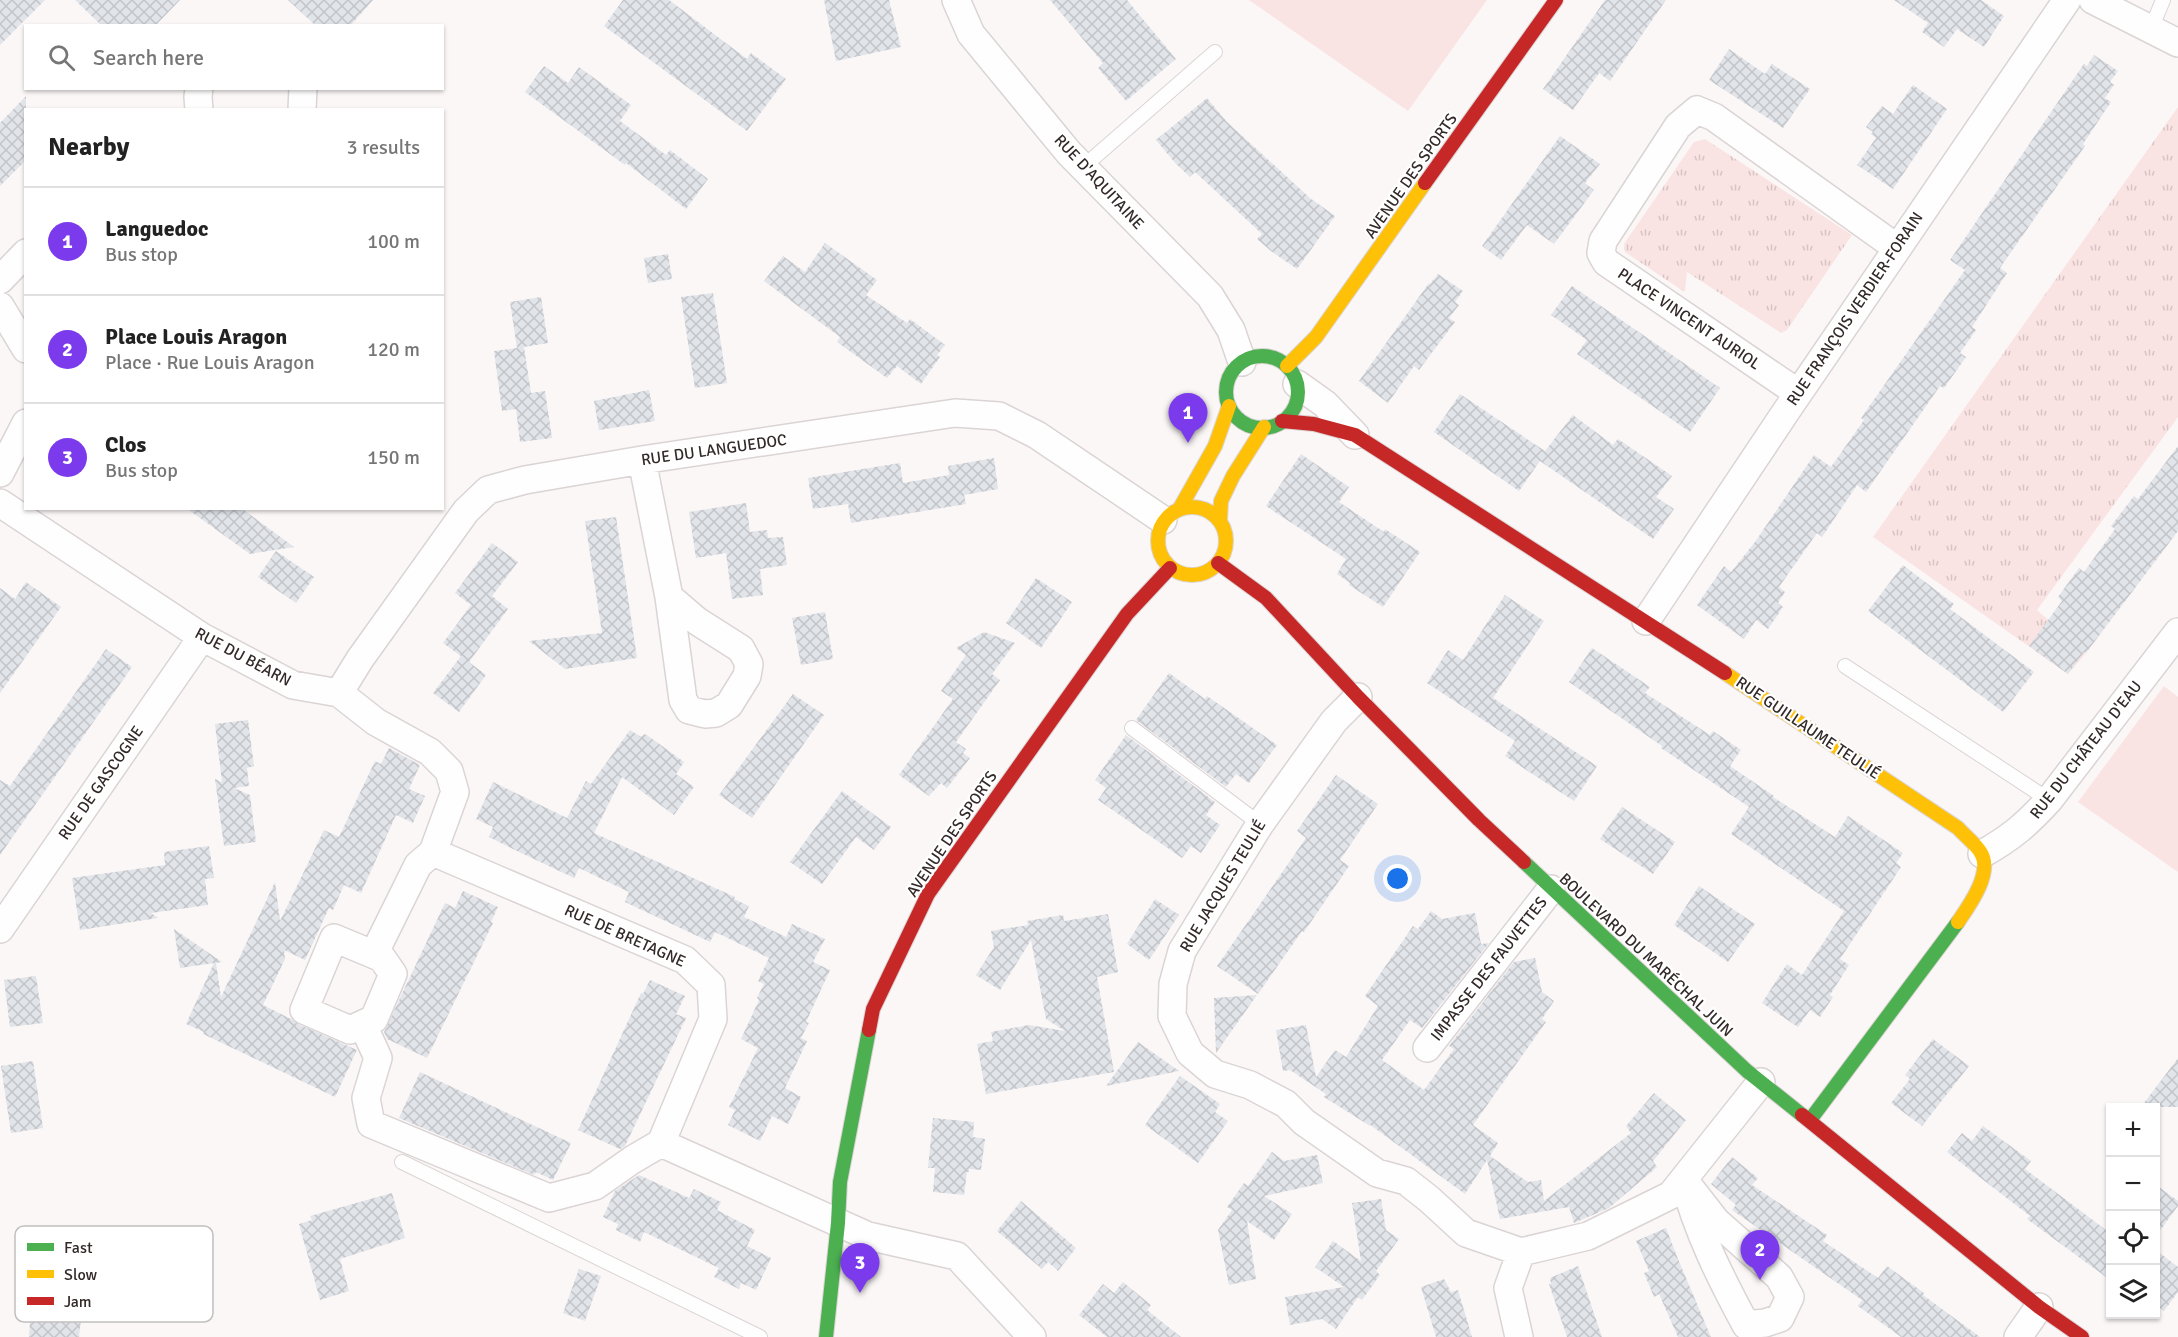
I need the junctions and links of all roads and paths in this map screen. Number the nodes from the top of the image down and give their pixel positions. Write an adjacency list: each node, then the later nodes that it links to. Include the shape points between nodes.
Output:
1 (956, 0): 13 (street, RUE D'AQUITAINE, via 971,34)
2 (1556, 0): 20 (street, AVENUE DES SPORTS)
3 (2067, 0): 14 (street, RUE FRANÇOIS VERDIER-FORAIN)
4 (2093, 0): 6 (street)
5 (2163, 0): 6 (lane)
6 (2151, 29): 7 (street)
7 (2178, 43)
8 (1215, 52): 13 (lane)
9 (199, 90): 11 (street)
10 (303, 90): 12 (street)
11 (200, 108)
12 (302, 108)
13 (1082, 168): 19 (street, RUE D'AQUITAINE, via 1210,296 1231,330)
14 (1897, 248): 21 (street, RUE FRANÇOIS VERDIER-FORAIN); 21 (street, PLACE VINCENT AURIOL, via 1714,117 1697,110 1678,126 1603,241 1601,253 1606,262)
15 (24, 255): 16 (street)
16 (0, 280)
17 (0, 306): 18 (street)
18 (24, 346)
19 (1242, 362): 20 (street, via 1253,357 1277,359); 22 (street, via 1228,381)
20 (1292, 375): 23 (street, via 1297,398); 26 (street, RUE GUILLAUME TEULIÉ)
21 (1798, 393): 35 (street, RUE FRANÇOIS VERDIER-FORAIN)
22 (1229, 406): 25 (street, via 1243,422); 30 (street, via 1210,459)
23 (1282, 422): 25 (street); 26 (street, RUE GUILLAUME TEULIÉ, via 1314,424)
24 (24, 427): 28 (street)
25 (1264, 427): 31 (street, via 1221,501)
26 (1355, 435): 35 (street, RUE GUILLAUME TEULIÉ)
27 (642, 460): 30 (street, RUE DU LANGUEDOC, via 976,413 999,416 1038,435); 34 (street); 39 (street, RUE DU LANGUEDOC, via 488,490 466,511)
28 (0, 473)
29 (0, 503): 37 (street, RUE DU BÉARN)
30 (1172, 514): 31 (street, via 1191,506 1202,507); 33 (street, via 1158,533 1157,546)
31 (1220, 520): 32 (street, via 1227,542)
32 (1218, 563): 33 (street, via 1195,575); 40 (street, BOULEVARD DU MARÉCHAL JUIN, via 1266,598)
33 (1170, 568): 56 (street, AVENUE DES SPORTS, via 1127,614 928,894 873,1010 840,1182)
34 (669, 597)
35 (1646, 621): 45 (street, RUE GUILLAUME TEULIÉ, via 1958,828)
36 (2178, 633): 42 (street, RUE DU CHÂTEAU D'EAU)
37 (202, 638): 39 (street, RUE DU BÉARN, via 293,685); 47 (street, RUE DE GASCOGNE)
38 (1845, 666): 42 (lane)
39 (339, 693): 44 (street, RUE DU BÉARN, via 376,722 430,753 449,771 454,792)
40 (1358, 697): 43 (street, RUE JACQUES TEULIÉ, via 1334,721); 46 (street, BOULEVARD DU MARÉCHAL JUIN)
41 (1132, 728): 43 (lane)
42 (2049, 800): 45 (street, RUE DU CHÂTEAU D'EAU, via 2026,825)
43 (1260, 824): 57 (street, RUE JACQUES TEULIÉ, via 1182,951 1173,984 1173,1016 1190,1053 1215,1074 1250,1085 1286,1104 1304,1122 1377,1173 1406,1181 1466,1233)
44 (433, 852): 48 (street, via 418,866); 53 (street, RUE DE BRETAGNE, via 685,960 711,985 713,1019)
45 (1982, 854): 52 (street, via 1984,874 1972,903)
46 (1551, 889): 50 (street, IMPASSE DES FAUVETTES); 51 (street, BOULEVARD DU MARÉCHAL JUIN)
47 (0, 929)
48 (374, 954): 49 (street, via 382,958 393,974 374,1019); 49 (street, via 334,938 304,1010 350,1030)
49 (363, 1024): 53 (street, via 378,1058 366,1098 371,1124 549,1198 595,1186)
50 (1427, 1048)
51 (1761, 1082): 52 (street, BOULEVARD DU MARÉCHAL JUIN); 55 (street)
52 (1810, 1120): 58 (street, BOULEVARD DU MARÉCHAL JUIN)
53 (661, 1143): 56 (street)
54 (402, 1162): 59 (lane)
55 (1684, 1180): 55 (street, via 1692,1209 1746,1325 1780,1318 1790,1297 1779,1277 1716,1221); 57 (street, via 1671,1195 1588,1236)
56 (838, 1223): 60 (street, AVENUE DES SPORTS); 61 (street, via 868,1236 957,1256)
57 (1521, 1252): 62 (street, via 1508,1288)
58 (2039, 1307): 63 (street); 64 (street, BOULEVARD DU MARÉCHAL JUIN)
59 (760, 1337)
60 (826, 1337)
61 (1032, 1337)
62 (1519, 1337)
63 (2018, 1337)
64 (2082, 1337)

